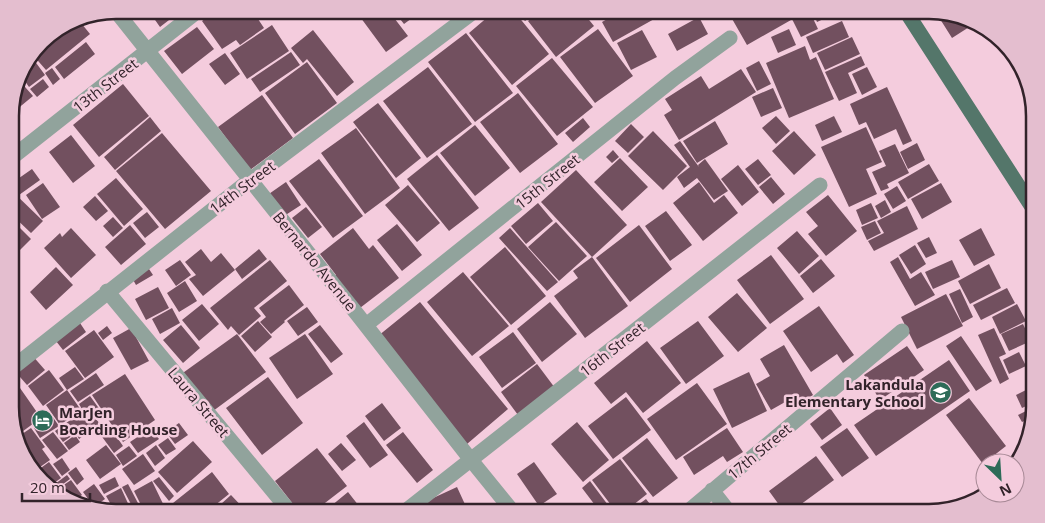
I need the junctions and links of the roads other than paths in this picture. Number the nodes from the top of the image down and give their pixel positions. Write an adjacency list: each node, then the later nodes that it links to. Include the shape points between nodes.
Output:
1 (122, 19): 6 (street, Bernardo Avenue)
2 (188, 19): 6 (street, 13th Street)
3 (464, 19): 8 (street, 14th Street)
4 (911, 19): 10 (main road)
5 (730, 38): 12 (street, 15th Street)
6 (148, 51): 7 (street, 13th Street); 8 (street, Bernardo Avenue)
7 (19, 152)
8 (250, 180): 11 (street, 14th Street); 12 (street, Bernardo Avenue)
9 (820, 185): 15 (street, 16th Street)
10 (1026, 198)
11 (107, 291): 14 (street, 14th Street); 17 (street, Laura Street)
12 (366, 325): 15 (street, Bernardo Avenue)
13 (902, 330): 16 (street, 17th Street)
14 (19, 362)
15 (470, 460): 18 (street, 16th Street); 19 (street, Bernardo Avenue)
16 (712, 490): 20 (street, 17th Street); 21 (street)
17 (284, 504)
18 (414, 504)
19 (507, 504)
20 (696, 504)
21 (723, 504)

